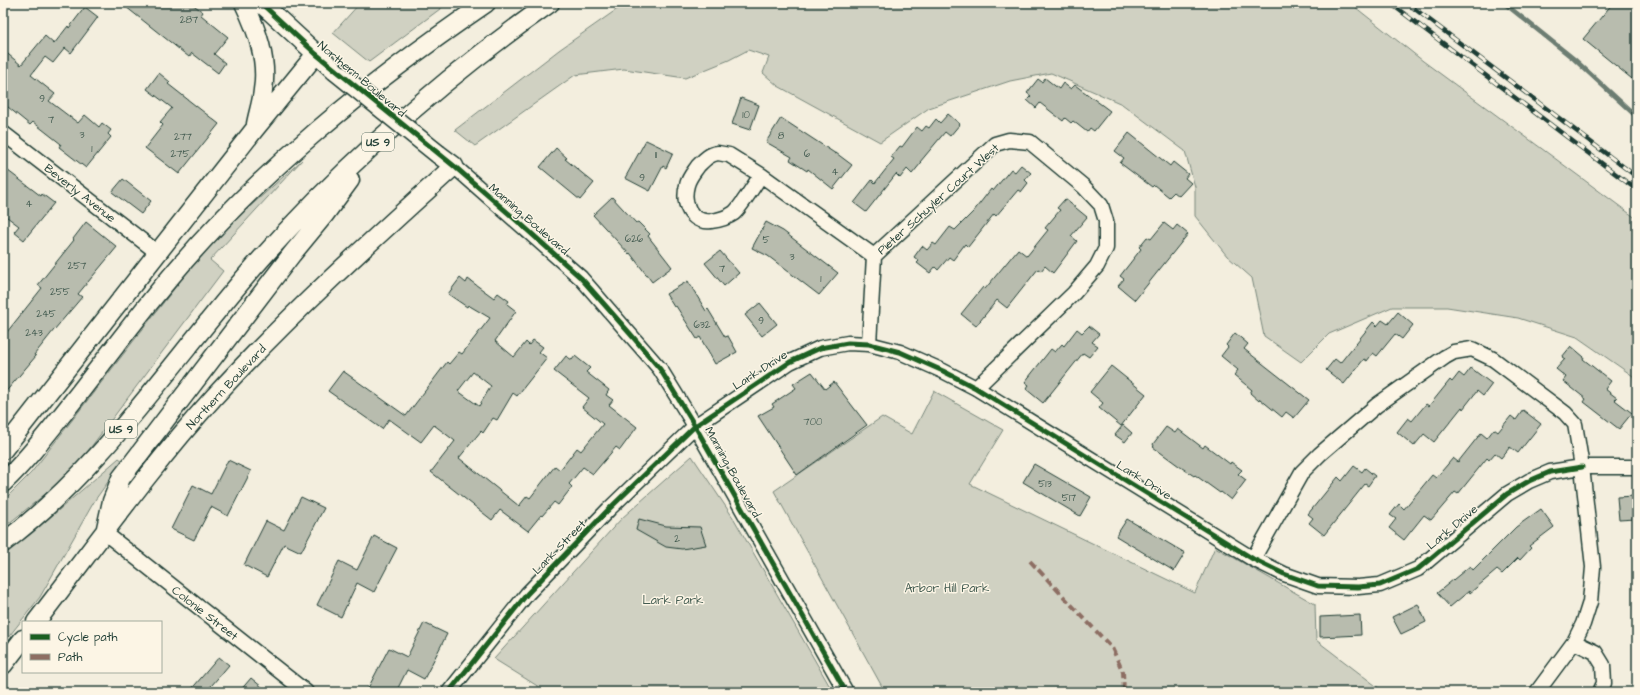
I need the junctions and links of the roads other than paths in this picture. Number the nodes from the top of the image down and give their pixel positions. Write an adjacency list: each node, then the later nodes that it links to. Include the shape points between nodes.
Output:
1 (244, 3): 6 (main road, via 257,33 264,64 264,90)
2 (261, 3): 5 (main road, Northern Boulevard)
3 (486, 3): 19 (main road, via 434,38 382,78 286,159 212,230 168,280 44,438)
4 (550, 3): 8 (main road, US 9, via 466,66)
5 (316, 54): 6 (main road, Northern Boulevard); 9 (main road, Northern Boulevard, bridge)
6 (254, 130): 11 (main road, Northern Boulevard)
7 (3, 133): 11 (street, Beverly Avenue)
8 (376, 144): 20 (main road, via 326,214 292,254 121,478 112,501); 21 (main road, US 9, via 308,209 253,268 105,448 48,507)
9 (454, 166): 15 (street, Manning Boulevard, via 581,278 660,369); 20 (main road, Northern Boulevard, via 337,274 213,398)
10 (761, 175): 10 (street, Pieter Schuyler Court West, via 729,155 711,154 690,177 686,186 685,203 696,219 720,220 734,212); 12 (street, Pieter Schuyler Court West)
11 (158, 253): 16 (main road, Northern Boulevard)
12 (874, 256): 13 (street, Pieter Schuyler Court West); 14 (street, Pieter Schuyler Court West, via 995,144 1009,140 1030,142 1083,186 1101,205 1106,221 1106,248 1097,266 1074,293)
13 (869, 344): 14 (street, Lark Drive, via 900,352); 15 (street, Lark Drive, via 848,343 820,348 790,362)
14 (976, 388): 22 (street, Lark Drive)
15 (695, 426): 28 (street, Lark Street, via 527,594); 29 (street, Manning Boulevard)
16 (3, 450)
17 (1582, 466): 18 (street, Lark Drive); 22 (street, Lark Drive, via 1550,472 1529,481 1507,494 1418,569 1380,585 1318,586); 22 (street, via 1575,424 1566,413 1493,359 1472,349 1454,352 1377,405 1302,472); 25 (street, via 1593,567 1590,602)
18 (1637, 467)
19 (3, 483)
20 (105, 533): 23 (main road, Northern Boulevard); 27 (street, Colonie Street)
21 (3, 543)
22 (1253, 559)
23 (37, 621)
24 (22, 640): 26 (main road)
25 (1574, 642): 30 (street); 31 (street, via 1595,652 1603,665 1604,683)
26 (3, 665)
27 (306, 692)
28 (449, 692)
29 (846, 692)
30 (1537, 692)
31 (1600, 692)

